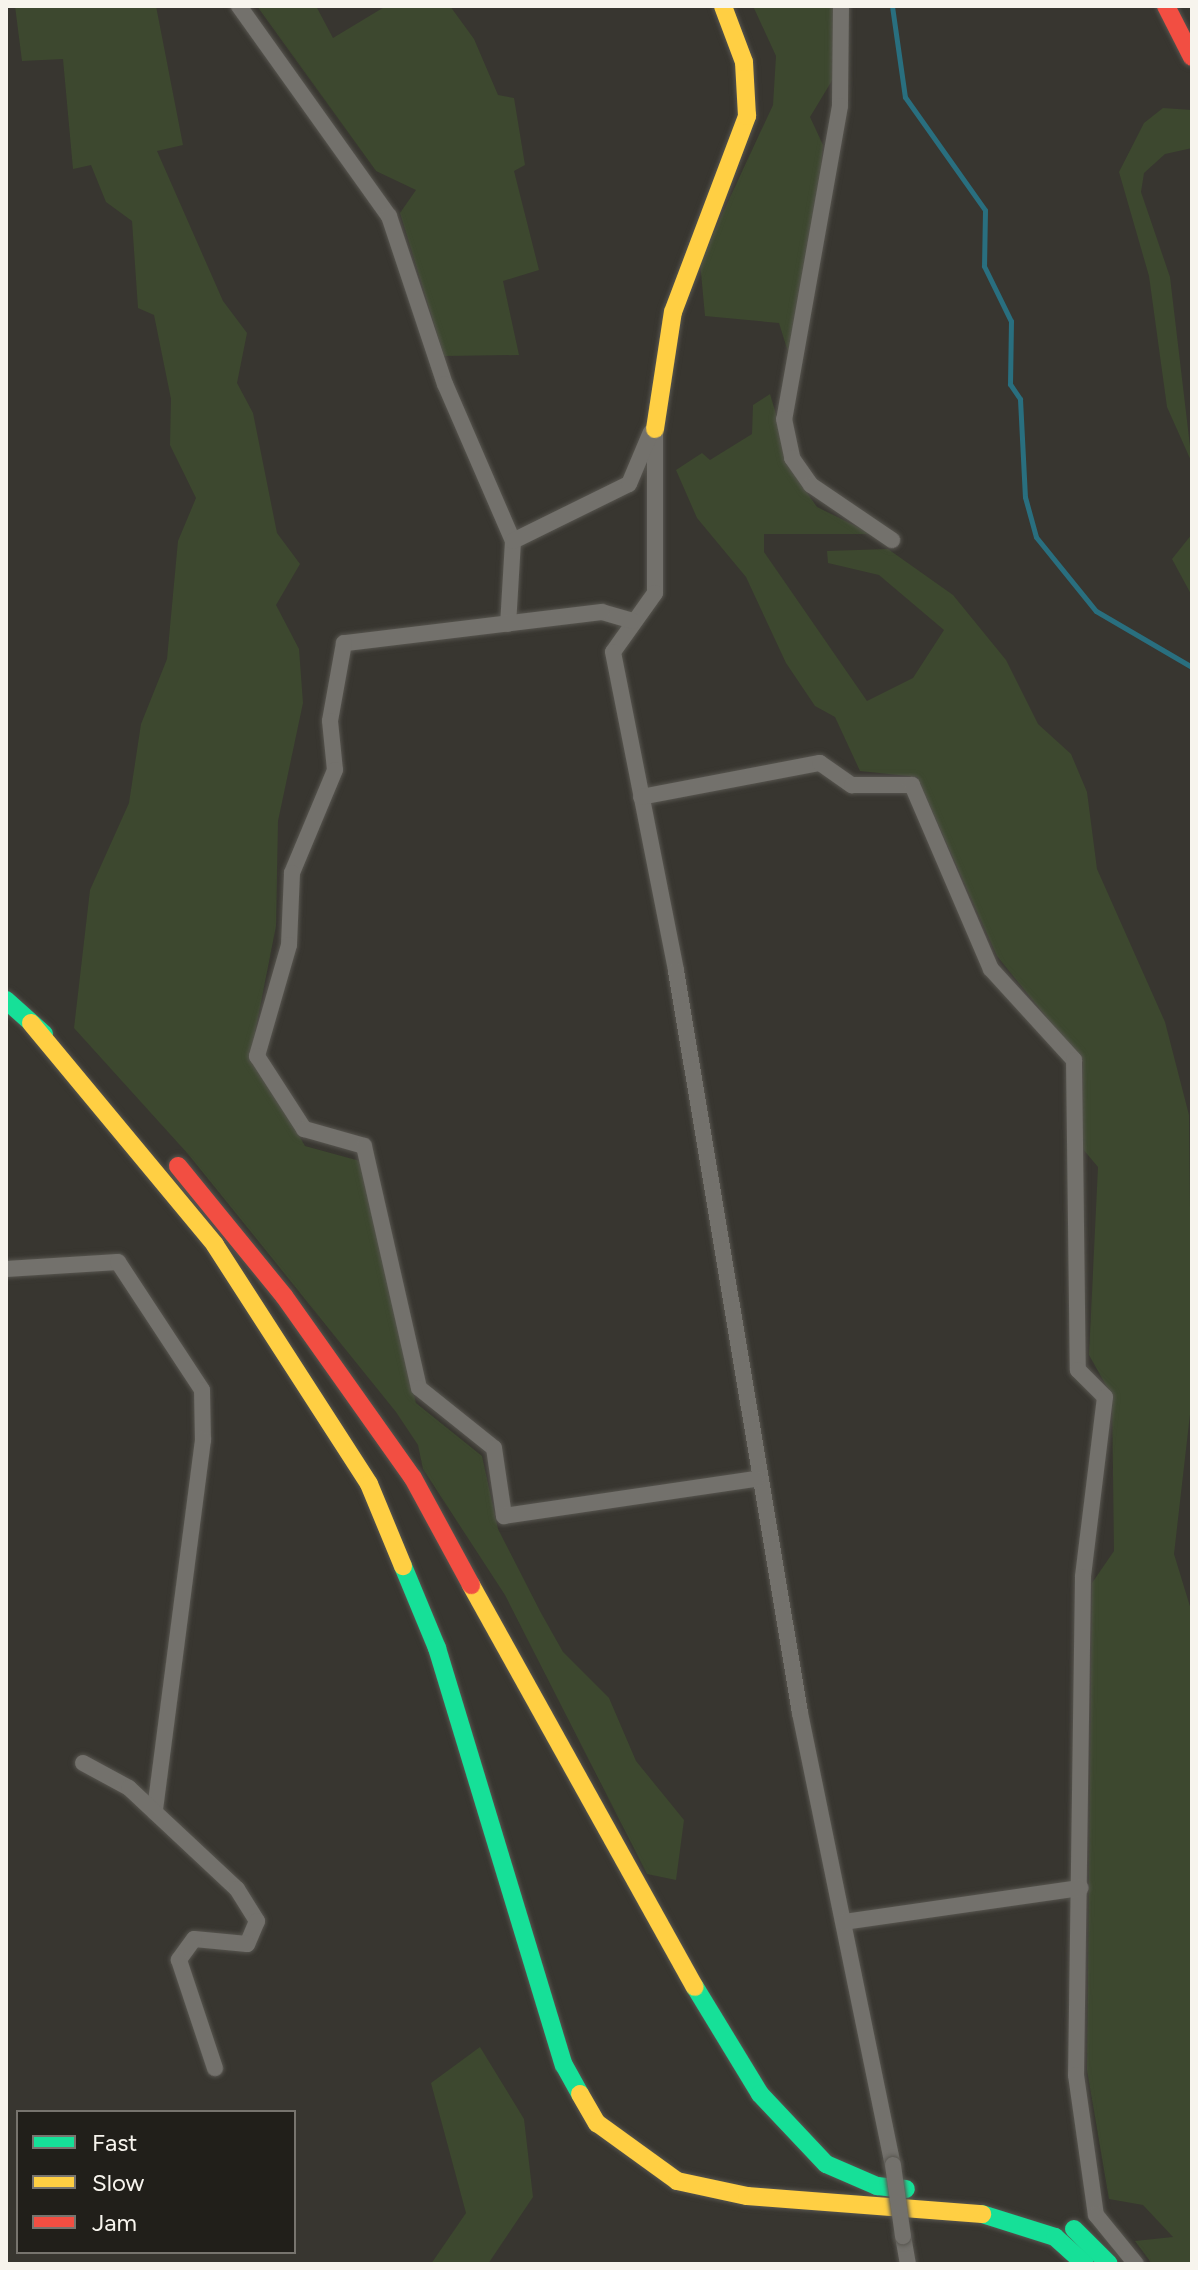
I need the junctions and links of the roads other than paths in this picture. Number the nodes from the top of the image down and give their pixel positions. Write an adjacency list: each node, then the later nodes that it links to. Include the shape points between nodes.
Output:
1 (239, 6): 10 (street, via 389,216 445,384)
2 (723, 6): 8 (main road, via 744,62 747,116 673,312)
3 (841, 6): 9 (street, via 840,106 784,419 792,458 811,485)
4 (1166, 6): 5 (main road)
5 (1174, 25): 6 (street); 7 (main road)
6 (1192, 34)
7 (1192, 57)
8 (655, 429): 10 (street, via 629,484); 11 (street, via 655,593)
9 (892, 540)
10 (513, 541): 12 (street)
11 (633, 621): 12 (street, via 602,612); 13 (street, via 613,652)
12 (508, 624): 17 (street, via 344,643 330,721 335,770 292,873 289,945 257,1056 304,1129 364,1146 419,1388 494,1448 504,1516)
13 (641, 797): 17 (street, via 676,971); 20 (street, via 820,763 852,785 912,785 991,969 1074,1060 1078,1370 1105,1397 1083,1577)
14 (6, 1000): 15 (main road)
15 (31, 1023): 23 (main road, via 160,1144 351,1386 469,1573 643,1900 782,2125 826,2164 877,2186); 26 (main road, via 215,1245 369,1484 437,1648 564,2065 597,2123 677,2181 747,2196 1001,2215 1055,2237)
16 (6, 1269): 19 (street, via 118,1262 202,1390 203,1440)
17 (756, 1479): 21 (street)
18 (83, 1763): 19 (street, via 116,1777)
19 (155, 1812): 22 (street, via 237,1889 257,1921 247,1944 194,1939 179,1960)
20 (1081, 1888): 21 (street); 28 (street, via 1076,2075 1094,2199 1101,2228)
21 (844, 1922): 25 (street, bridge)
22 (215, 2068)
23 (1005, 2197)
24 (1046, 2212): 27 (main road, via 1084,2235)
25 (908, 2264)
26 (1085, 2264)
27 (1109, 2264)
28 (1136, 2264)

